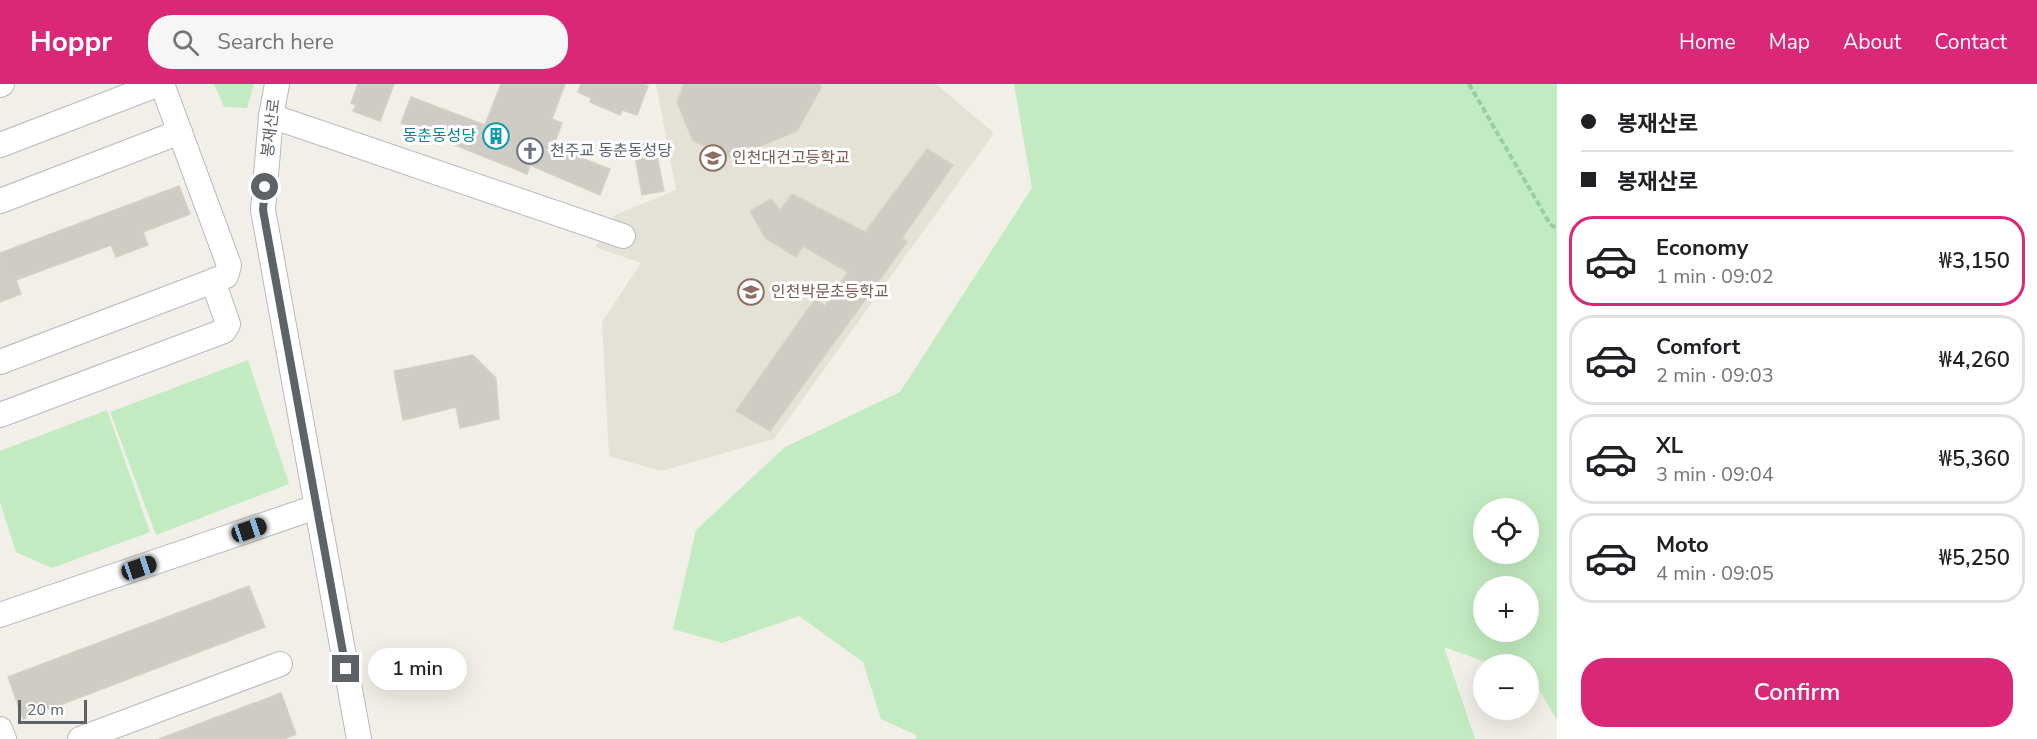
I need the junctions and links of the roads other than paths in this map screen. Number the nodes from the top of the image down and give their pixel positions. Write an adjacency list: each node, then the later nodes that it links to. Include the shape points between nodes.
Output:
1 (160, 84): 4 (street); 5 (street)
2 (277, 84): 3 (street, 봉재산로)
3 (271, 116): 7 (street); 11 (street, 봉재산로, via 263,210)
4 (180, 132): 6 (street); 8 (street, via 230,265 226,276)
5 (0, 145)
6 (0, 201)
7 (623, 236)
8 (213, 281): 9 (street); 10 (street, via 228,324 224,331)
9 (0, 362)
10 (0, 415)
11 (316, 507): 12 (street); 17 (street, 봉재산로)
12 (2, 608)
13 (280, 664): 16 (street)
14 (0, 729): 15 (street)
15 (4, 739)
16 (80, 739)
17 (359, 739)

